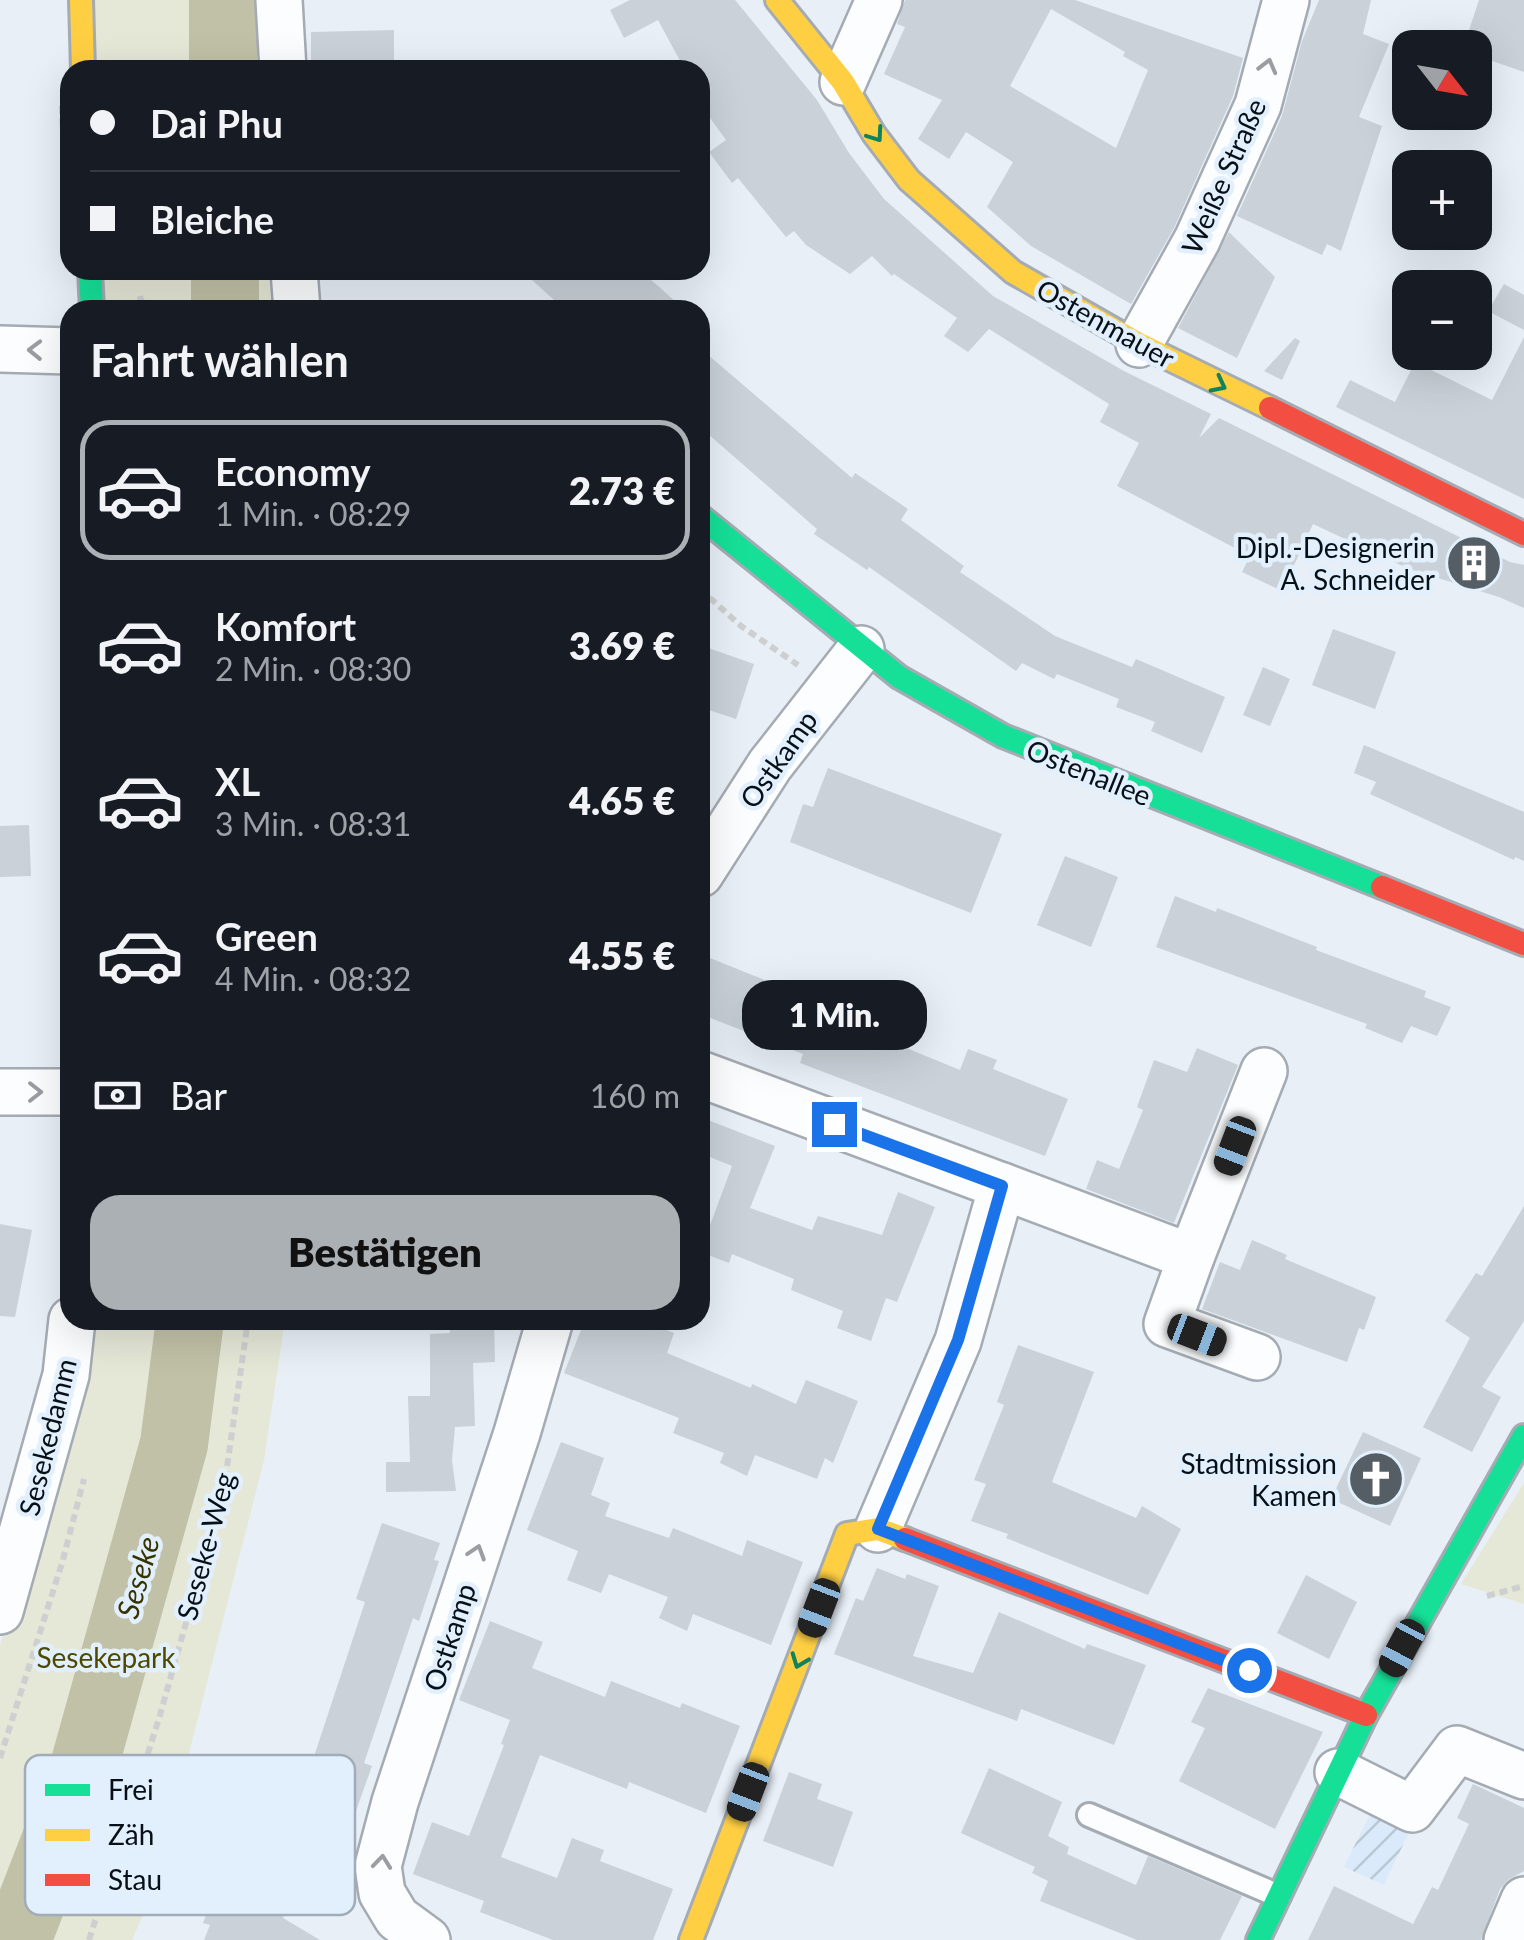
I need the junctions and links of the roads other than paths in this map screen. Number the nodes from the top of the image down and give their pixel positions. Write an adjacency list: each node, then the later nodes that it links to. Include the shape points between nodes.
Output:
1 (81, 0): 6 (street)
2 (279, 0): 7 (street)
3 (777, 0): 8 (street, Ostenmauer)
4 (879, 0): 8 (street)
5 (1286, 0): 9 (street, Weiße Straße, one-way to 5, via 1197,240 1258,105)
6 (83, 60)
7 (282, 60)
8 (843, 82): 9 (street, Ostenmauer, one-way to 9, via 909,180 1013,272)
9 (1139, 344): 13 (street, Ostenmauer, one-way to 13)
10 (0, 350): 11 (street, one-way to 10)
11 (60, 351)
12 (710, 524): 14 (street, Ostenallee)
13 (1524, 534)
14 (862, 649): 15 (street, Ostkamp, via 770,765); 16 (street, Ostenallee, via 1004,736)
15 (710, 858)
16 (1524, 944)
17 (1264, 1071): 22 (street)
18 (710, 1078): 21 (street)
19 (0, 1092): 20 (street, one-way to 20)
20 (60, 1092)
21 (1002, 1186): 22 (street); 27 (street, via 958,1340)
22 (1191, 1257): 25 (street, via 1167,1324)
23 (71, 1330): 28 (street, Sesekedamm, via 66,1375)
24 (547, 1330): 35 (street, Ostkamp, one-way to 24, via 397,1918 382,1893 378,1866)
25 (1258, 1357)
26 (1524, 1436): 29 (street)
27 (878, 1529): 29 (street); 36 (street, one-way to 36, via 848,1534)
28 (4, 1587)
29 (1366, 1716): 30 (street)
30 (1338, 1772): 31 (street, via 1412,1809 1457,1750); 33 (street)
31 (1524, 1776)
32 (1089, 1815): 33 (lane)
33 (1279, 1896): 37 (street)
34 (1524, 1900): 38 (street)
35 (427, 1940)
36 (691, 1940)
37 (1258, 1940)
38 (1507, 1940)

